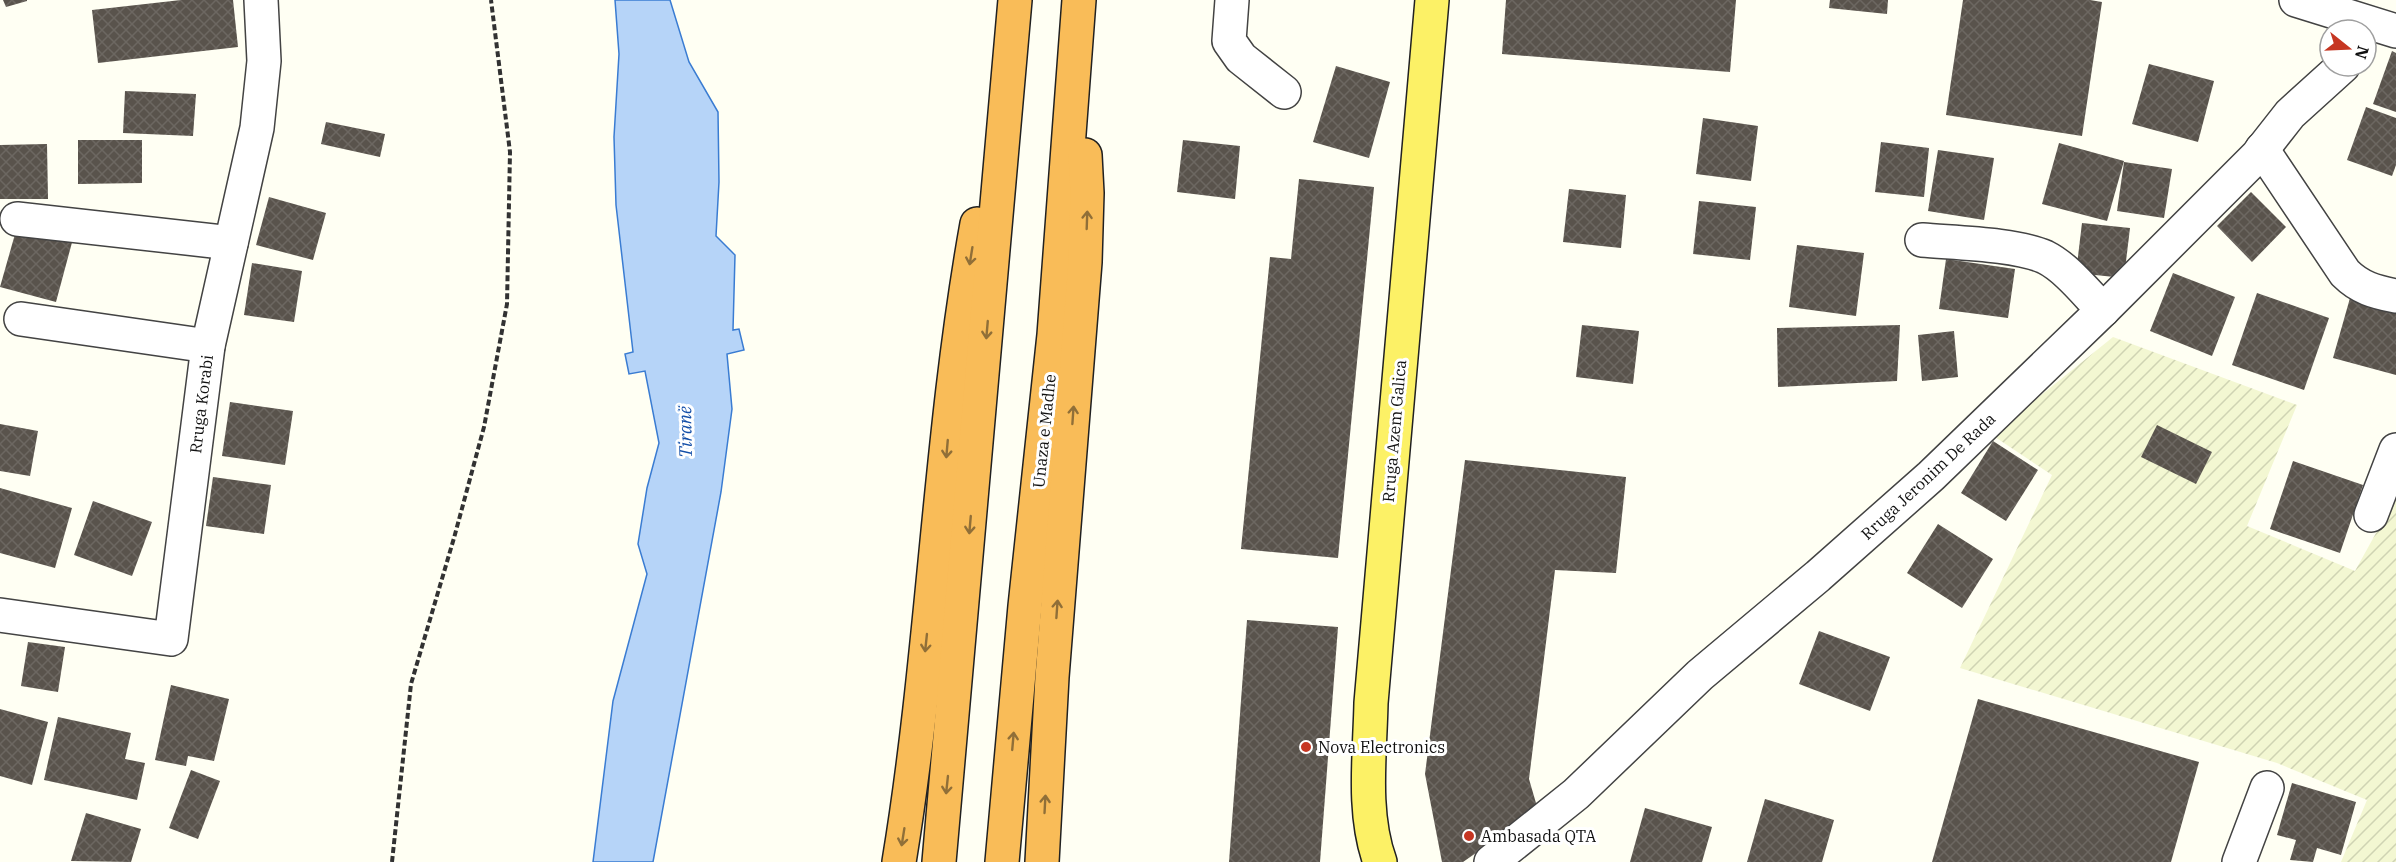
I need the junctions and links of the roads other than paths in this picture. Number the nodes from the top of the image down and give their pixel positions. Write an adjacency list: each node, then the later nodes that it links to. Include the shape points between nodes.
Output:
1 (261, 0): 14 (street, Rruga Korabi, via 264,61 257,128)
2 (1232, 0): 10 (street, via 1229,41 1241,58)
3 (1432, 0): 27 (main road, Rruga Azem Galica, via 1371,702 1370,800)
4 (2296, 0): 7 (street)
5 (1015, 6): 23 (highway, one-way to 23, via 955,366); 24 (highway, one-way to 24)
6 (1078, 8): 25 (highway, Unaza e Madhe, one-way to 6, via 1054,335); 26 (highway, one-way to 6, via 1087,225)
7 (2396, 31): 8 (street)
8 (2378, 41)
9 (2328, 78): 11 (street, Rruga Jeronim De Rada, via 2290,114)
10 (1284, 92)
11 (2262, 149): 15 (street, via 2345,273 2371,291); 16 (street, Rruga Jeronim De Rada)
12 (17, 219): 14 (street)
13 (1922, 240): 16 (street, via 2025,250 2047,258)
14 (231, 243): 18 (street, Rruga Korabi)
15 (2396, 296)
16 (2103, 310): 28 (street, Rruga Jeronim De Rada, via 1931,476 1700,675 1576,794)
17 (21, 319): 18 (street)
18 (208, 346): 21 (street, Rruga Korabi, via 171,639)
19 (2396, 450): 20 (street)
20 (2371, 515)
21 (0, 615)
22 (2267, 788): 29 (street)
23 (899, 862)
24 (939, 862)
25 (1002, 862)
26 (1042, 862)
27 (1380, 862)
28 (1491, 862)
29 (2239, 862)

